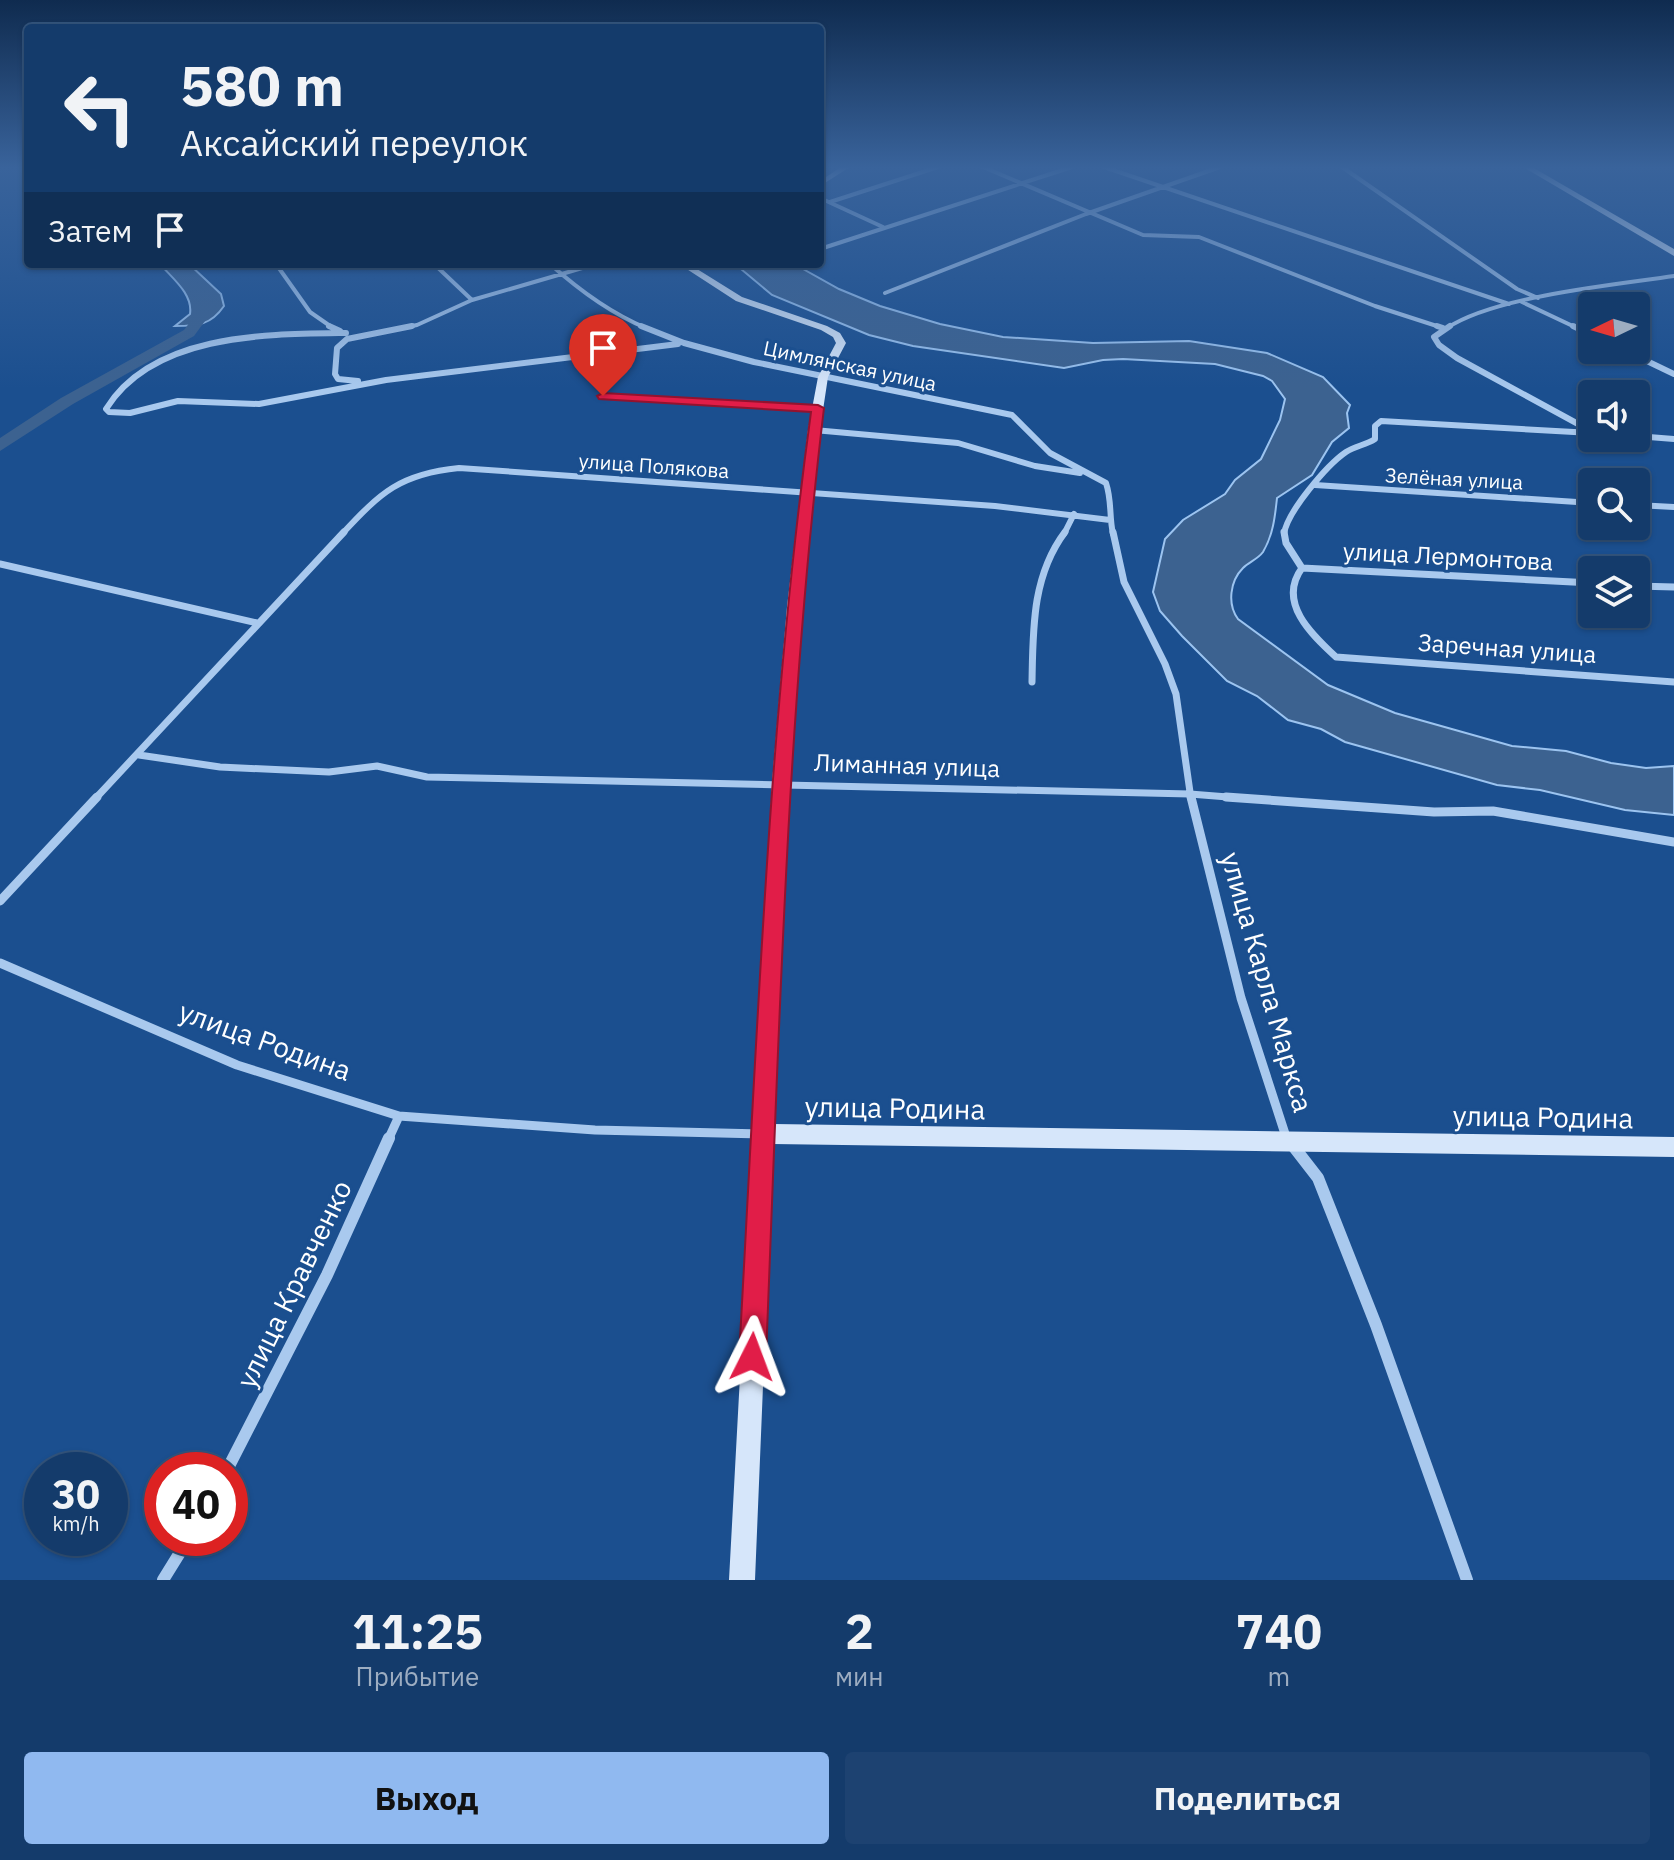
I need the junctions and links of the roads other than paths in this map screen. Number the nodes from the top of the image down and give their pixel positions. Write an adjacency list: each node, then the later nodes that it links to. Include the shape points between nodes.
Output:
1 (844, 241): 7 (street)
2 (1018, 241): 16 (street)
3 (1209, 241): 21 (street)
4 (1317, 241): 20 (street)
5 (1448, 241): 17 (street)
6 (1653, 241): 8 (street)
7 (824, 248)
8 (1674, 253)
9 (279, 268): 23 (street, via 303,306 325,325)
10 (438, 268): 18 (street)
11 (556, 268): 14 (street, Цимлянская улица)
12 (582, 268): 14 (street)
13 (689, 268): 28 (street, via 739,299 833,332 841,343)
14 (564, 273): 18 (street); 25 (street, Цимлянская улица, via 624,319)
15 (1674, 276): 17 (street)
16 (885, 293)
17 (1539, 299): 19 (street)
18 (472, 300): 24 (street, via 417,325)
19 (1521, 302): 20 (street); 22 (street)
20 (1510, 304): 21 (street)
21 (1443, 328): 32 (street, via 1434,337 1457,358)
22 (1578, 328)
23 (346, 333): 24 (street); 29 (street, via 264,335 199,347 149,366 106,409 130,413 192,400 259,404)
24 (365, 335): 29 (street, via 340,343 335,374 338,379)
25 (684, 343): 28 (street, Цимлянская улица); 29 (street)
26 (1650, 362): 27 (street)
27 (1674, 374)
28 (823, 377): 31 (street); 37 (street, Цимлянская улица, via 1012,415 1050,453)
29 (371, 382)
30 (603, 396): 31 (street)
31 (818, 408): 33 (street)
32 (1578, 424)
33 (814, 430): 37 (street, via 958,443); 39 (street)
34 (1578, 431): 38 (street, via 1381,421 1375,426 1375,439 1344,453)
35 (1650, 437): 36 (street)
36 (1674, 439)
37 (1084, 474): 44 (street, Цимлянская улица, via 1109,488)
38 (1315, 485): 40 (street, Зелёная улица); 46 (street, via 1286,518 1284,530 1288,549)
39 (805, 493): 43 (street, улица Полякова); 50 (street, улица Полякова, via 459,468 408,476 376,497); 54 (street)
40 (1578, 502)
41 (1650, 506): 42 (street)
42 (1674, 507)
43 (1074, 514): 44 (street, улица Полякова); 51 (street, via 1049,554 1039,583)
44 (1110, 520): 55 (street, улица Карла Маркса, via 1124,582 1176,694)
45 (0, 564): 50 (street)
46 (1302, 568): 47 (street, улица Лермонтова); 52 (street, Заречная улица, via 1291,587 1294,604 1336,657)
47 (1578, 582)
48 (1650, 586): 49 (street)
49 (1674, 587)
50 (257, 623): 53 (street, улица Полякова)
51 (1032, 682)
52 (1674, 682)
53 (139, 755): 54 (street, Лиманная улица, via 220,767 329,772 377,766 427,777 472,779); 57 (street, улица Полякова)
54 (780, 783): 55 (street, Лиманная улица); 60 (street)
55 (1190, 794): 56 (street, Лиманная улица, via 1434,812 1493,811); 61 (street, улица Карла Маркса, via 1241,998)
56 (1674, 842)
57 (0, 901)
58 (0, 963): 59 (street, улица Родина, via 237,1065)
59 (399, 1116): 60 (street, улица Родина, via 595,1130); 63 (street, улица Кравченко, via 327,1275)
60 (763, 1134): 61 (street, улица Родина); 66 (street)
61 (1288, 1142): 62 (street, улица Родина); 67 (street, улица Карла Маркса, via 1318,1178)
62 (1674, 1147)
63 (236, 1452)
64 (178, 1556): 65 (street)
65 (163, 1580)
66 (742, 1580)
67 (1467, 1580)

